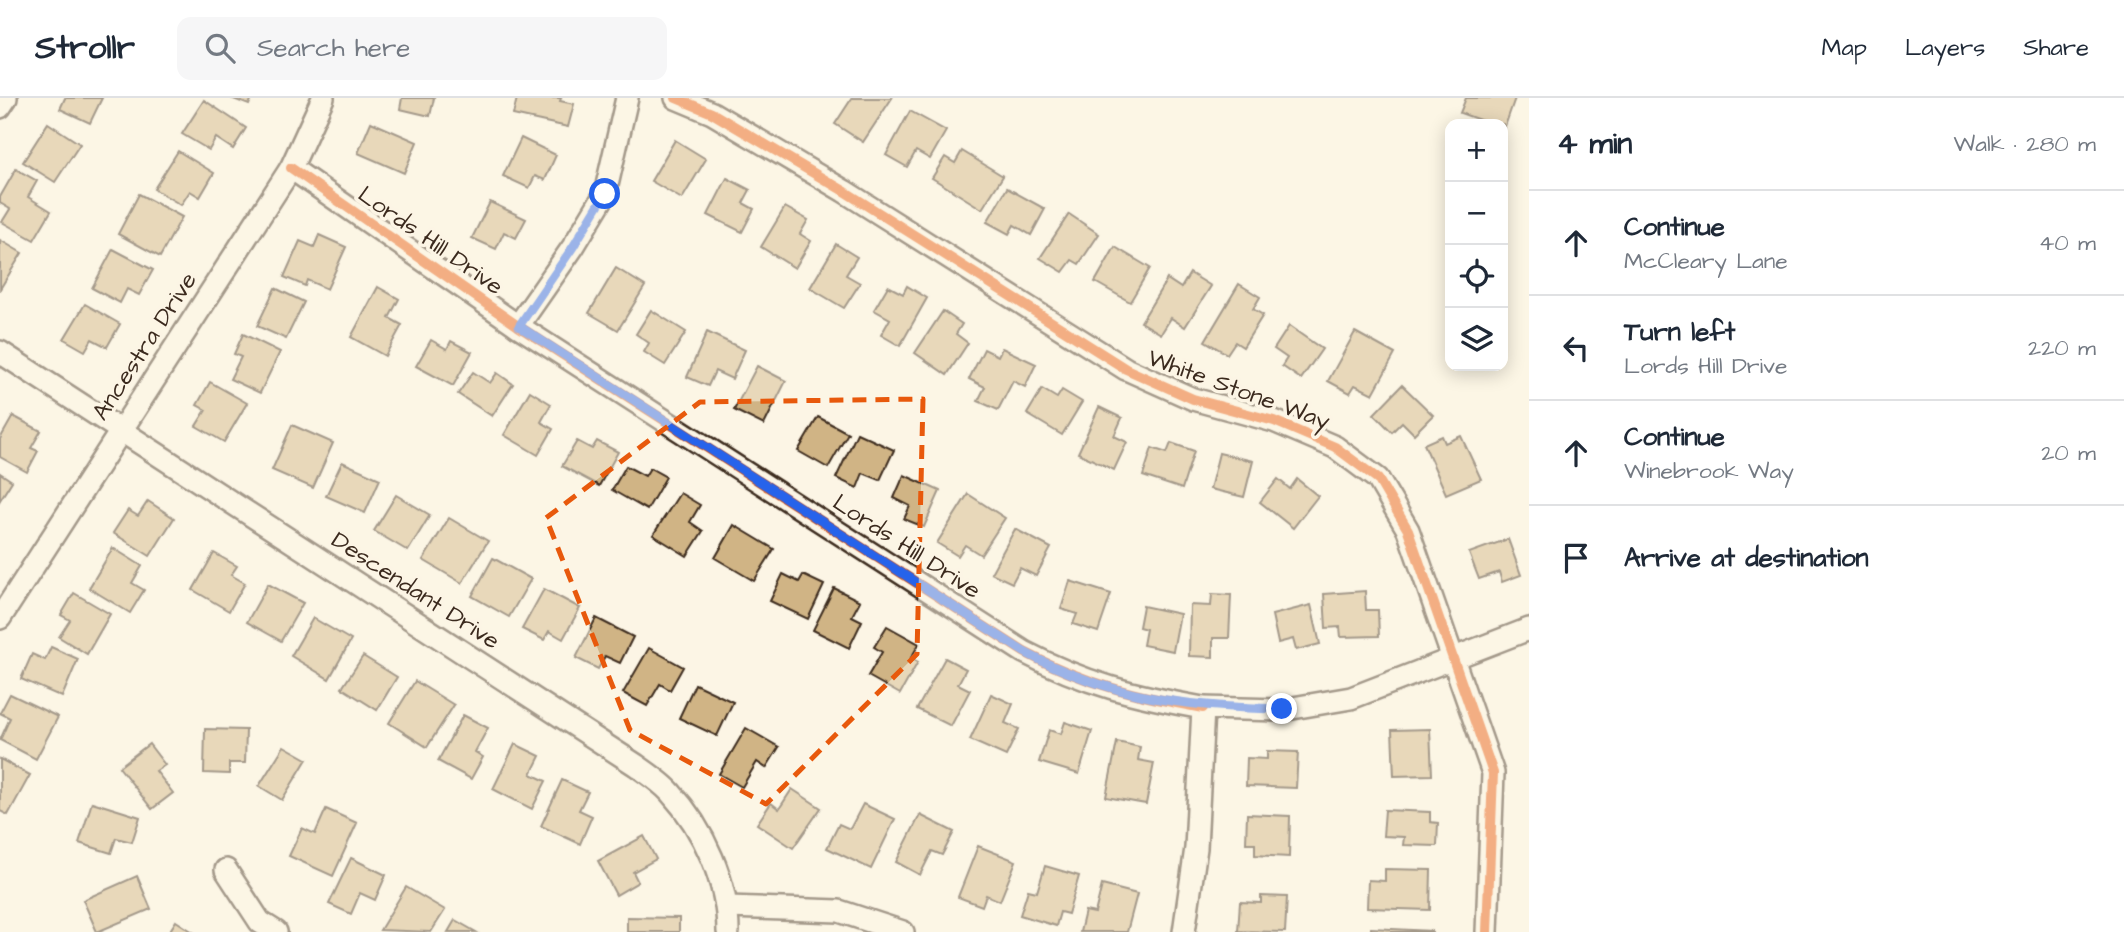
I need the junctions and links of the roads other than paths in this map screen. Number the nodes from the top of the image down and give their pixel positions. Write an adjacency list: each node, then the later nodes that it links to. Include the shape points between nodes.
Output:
1 (6, 98): 5 (street)
2 (323, 98): 6 (street, Ancestra Drive)
3 (627, 98): 7 (street, via 605,194)
4 (676, 98): 12 (street, White Stone Way, via 712,113 832,184 1126,369 1193,399 1274,421 1335,447 1378,480 1408,530)
5 (0, 107)
6 (291, 169): 7 (street, Lords Hill Drive); 9 (street, Ancestra Drive)
7 (519, 326): 13 (street, Lords Hill Drive, via 1024,652 1068,675 1108,688)
8 (0, 352): 9 (street, Descendant Drive)
9 (121, 428): 10 (street, Ancestra Drive); 15 (street, Descendant Drive, via 653,778 670,792 713,859)
10 (0, 618)
11 (1529, 629): 12 (street, Lords Hill Drive)
12 (1455, 657): 13 (street, Lords Hill Drive, via 1351,698 1282,709); 20 (street, White Stone Way, via 1493,773)
13 (1203, 708): 19 (street, via 1196,848)
14 (226, 870): 16 (street, via 260,922)
15 (728, 907): 17 (street, Descendant Drive); 18 (street, via 839,911)
16 (276, 932)
17 (728, 932)
18 (903, 932)
19 (1184, 932)
20 (1487, 932)

